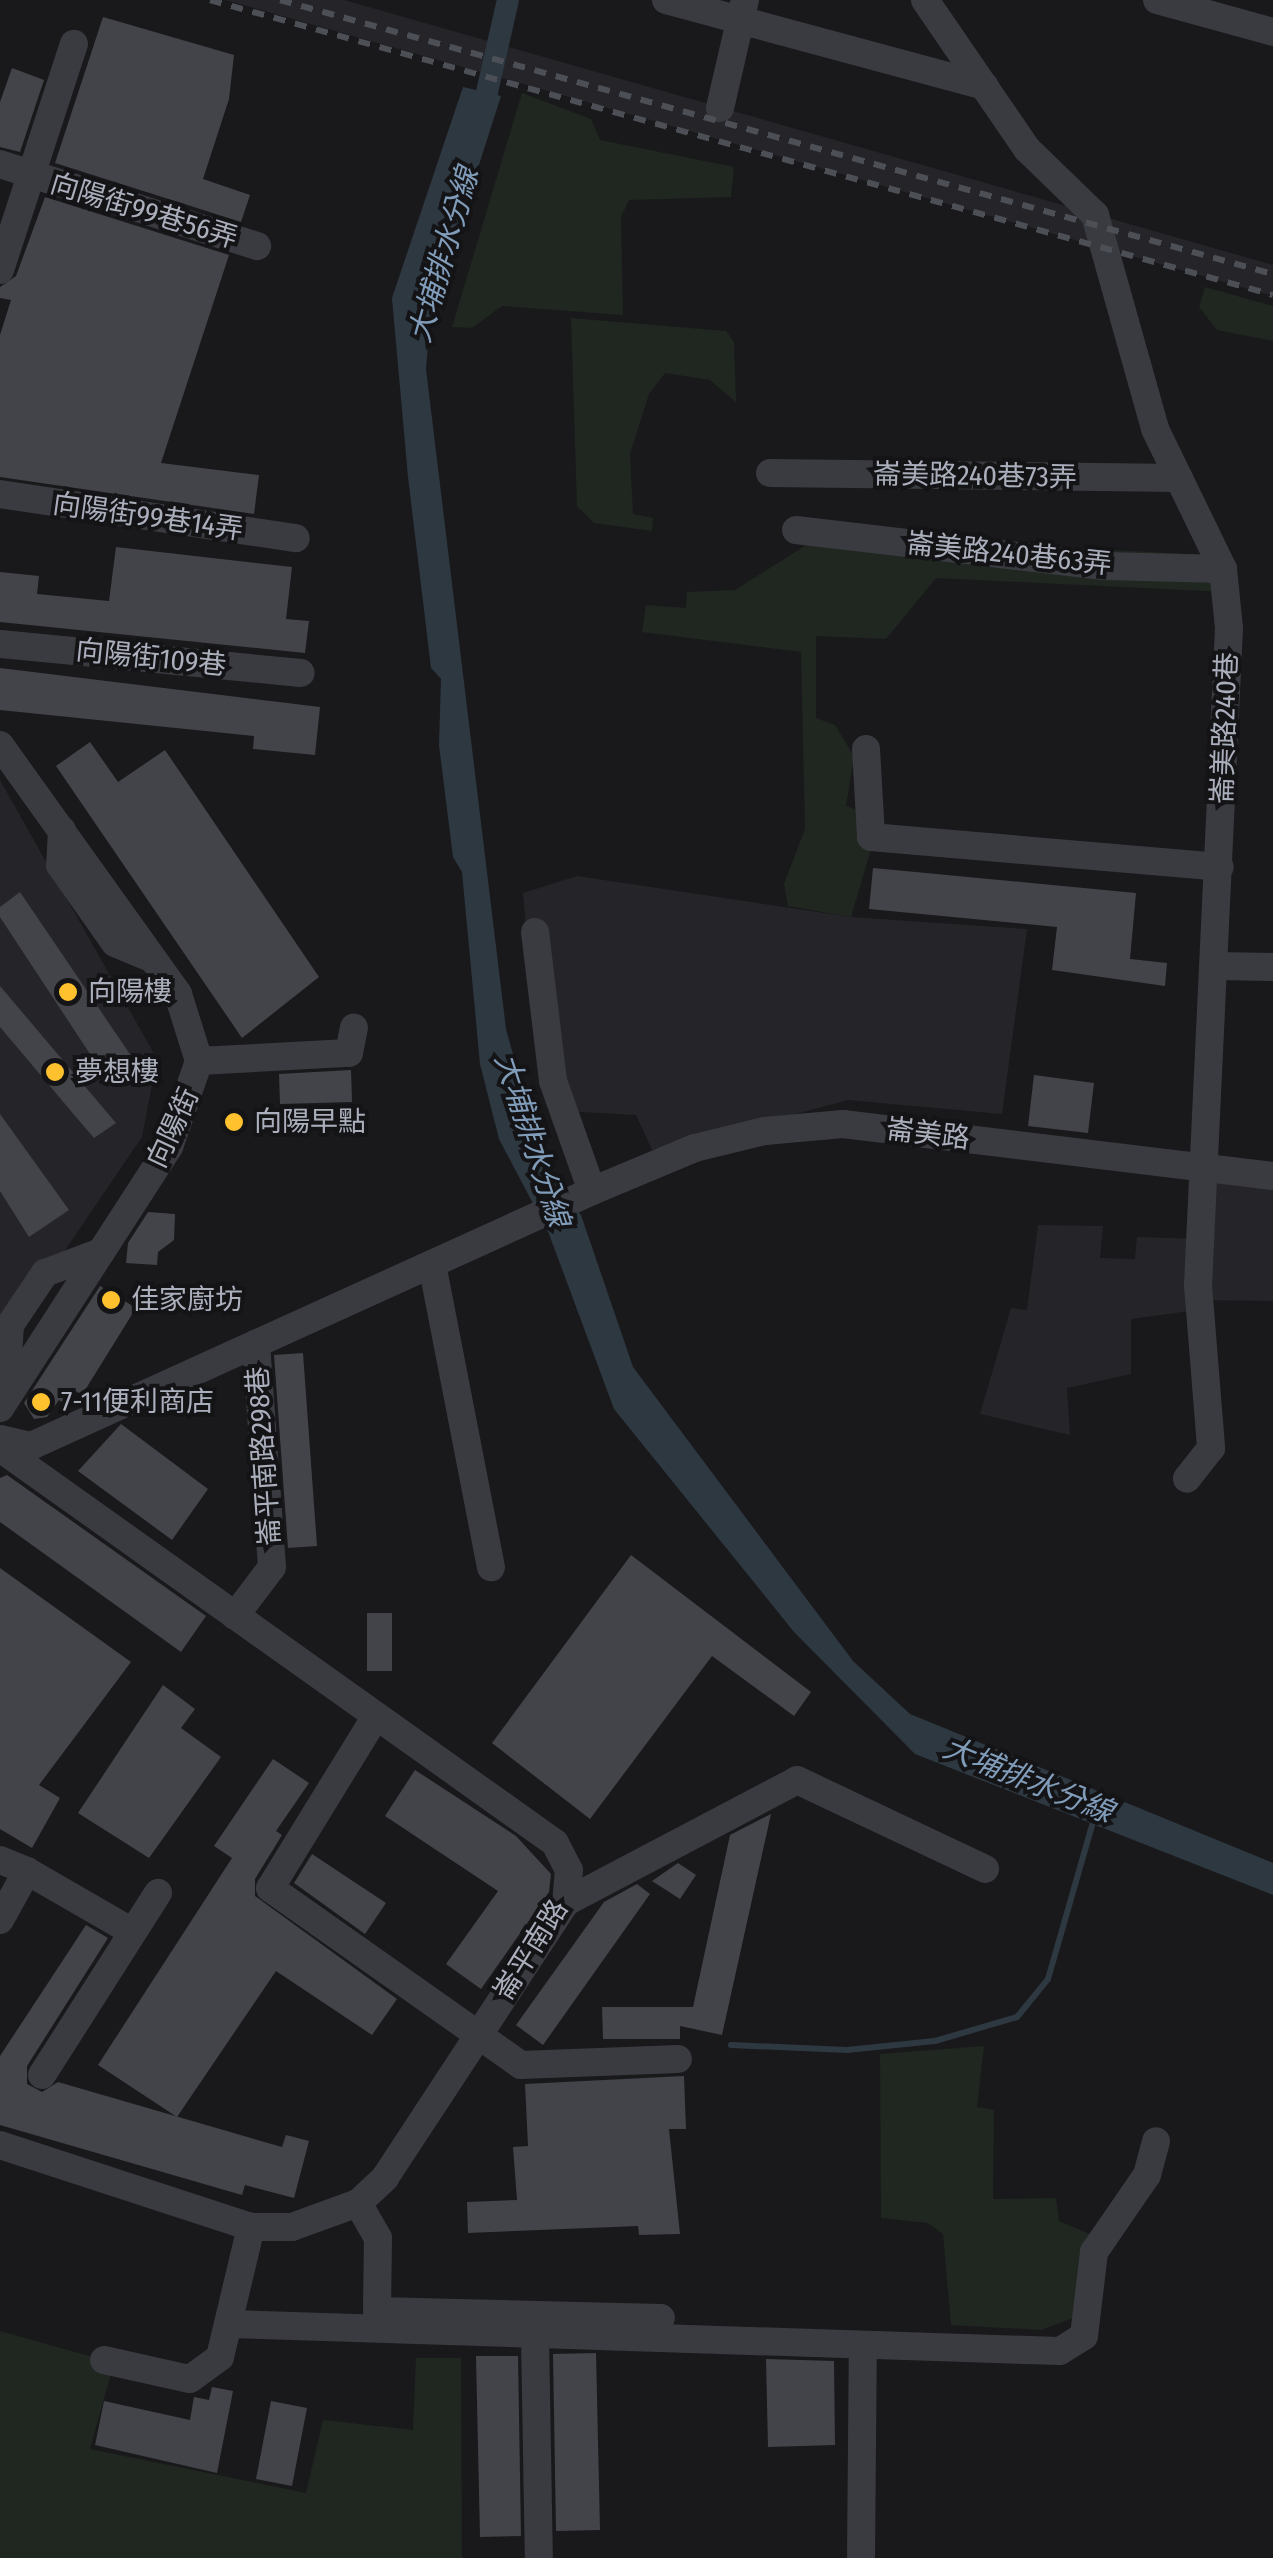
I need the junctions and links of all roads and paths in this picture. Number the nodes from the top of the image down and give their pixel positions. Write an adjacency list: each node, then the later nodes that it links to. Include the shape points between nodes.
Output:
1 (666, 0): 4 (street)
2 (925, 0): 7 (street, 崙美路240巷)
3 (1158, 0): 5 (street)
4 (742, 11): 7 (street); 8 (street)
5 (1273, 32)
6 (74, 44): 10 (street)
7 (985, 86): 14 (street, 崙美路240巷, via 1027,148 1096,215 1156,429)
8 (720, 108)
9 (0, 164): 10 (street, 向陽街99巷56弄)
10 (30, 175): 11 (street, 向陽街99巷56弄); 12 (street)
11 (257, 246)
12 (0, 270)
13 (770, 473): 14 (street, 崙美路240巷73弄)
14 (1179, 478): 18 (street, 崙美路240巷)
15 (0, 494): 17 (street, 向陽街99巷14弄)
16 (796, 530): 18 (street, 崙美路240巷63弄, via 1104,566)
17 (296, 538)
18 (1223, 568): 23 (street, 崙美路240巷, via 1229,628)
19 (0, 644): 20 (street, 向陽街109巷)
20 (302, 673)
21 (0, 745): 28 (street, 向陽街, via 154,959 194,1028)
22 (866, 749): 23 (street, via 871,837)
23 (1220, 867): 25 (street, 崙美路240巷)
24 (535, 932): 31 (street, via 553,1081)
25 (1216, 966): 26 (street); 29 (street, 崙美路240巷)
26 (1273, 967)
27 (354, 1027): 28 (street, via 349,1053)
28 (199, 1061): 34 (street, 向陽街, via 170,1147)
29 (1209, 1169): 30 (street, 崙美路); 31 (street, 崙美路, via 843,1124 695,1148); 37 (street, 崙美路240巷, via 1198,1285 1210,1448)
30 (1273, 1176)
31 (592, 1191): 32 (street, 崙美路)
32 (432, 1264): 33 (street); 38 (street)
33 (256, 1344): 35 (street, via 31,1446); 39 (street, 崙平南路298巷, via 272,1567)
34 (2, 1406)
35 (0, 1439)
36 (0, 1448): 39 (street, 崙平南路)
37 (1187, 1479)
38 (491, 1567)
39 (235, 1616): 40 (street, 崙平南路)
40 (376, 1716): 45 (street, 崙平南路, via 555,1843 569,1870); 48 (street, via 270,1888)
41 (0, 1860): 43 (street)
42 (985, 1869): 45 (street, via 797,1780)
43 (27, 1871): 46 (street); 47 (street)
44 (158, 1892): 47 (street)
45 (566, 1902): 48 (street, 崙平南路)
46 (0, 1920)
47 (131, 1931): 50 (street)
48 (479, 2032): 49 (street, via 526,2067); 53 (street, 崙平南路, via 385,2178)
49 (678, 2059)
50 (42, 2074)
51 (1156, 2141): 58 (street, via 1147,2175 1094,2252 1084,2336 1060,2351)
52 (0, 2145): 54 (street, 崙平南路)
53 (358, 2203): 54 (street, 崙平南路, via 292,2227); 55 (street, via 378,2238 377,2311)
54 (252, 2227): 56 (street)
55 (661, 2318)
56 (231, 2324): 57 (street); 59 (street, via 220,2357 190,2379)
57 (535, 2337): 58 (street); 60 (street)
58 (863, 2345): 61 (street)
59 (104, 2360)
60 (539, 2558)
61 (861, 2558)

